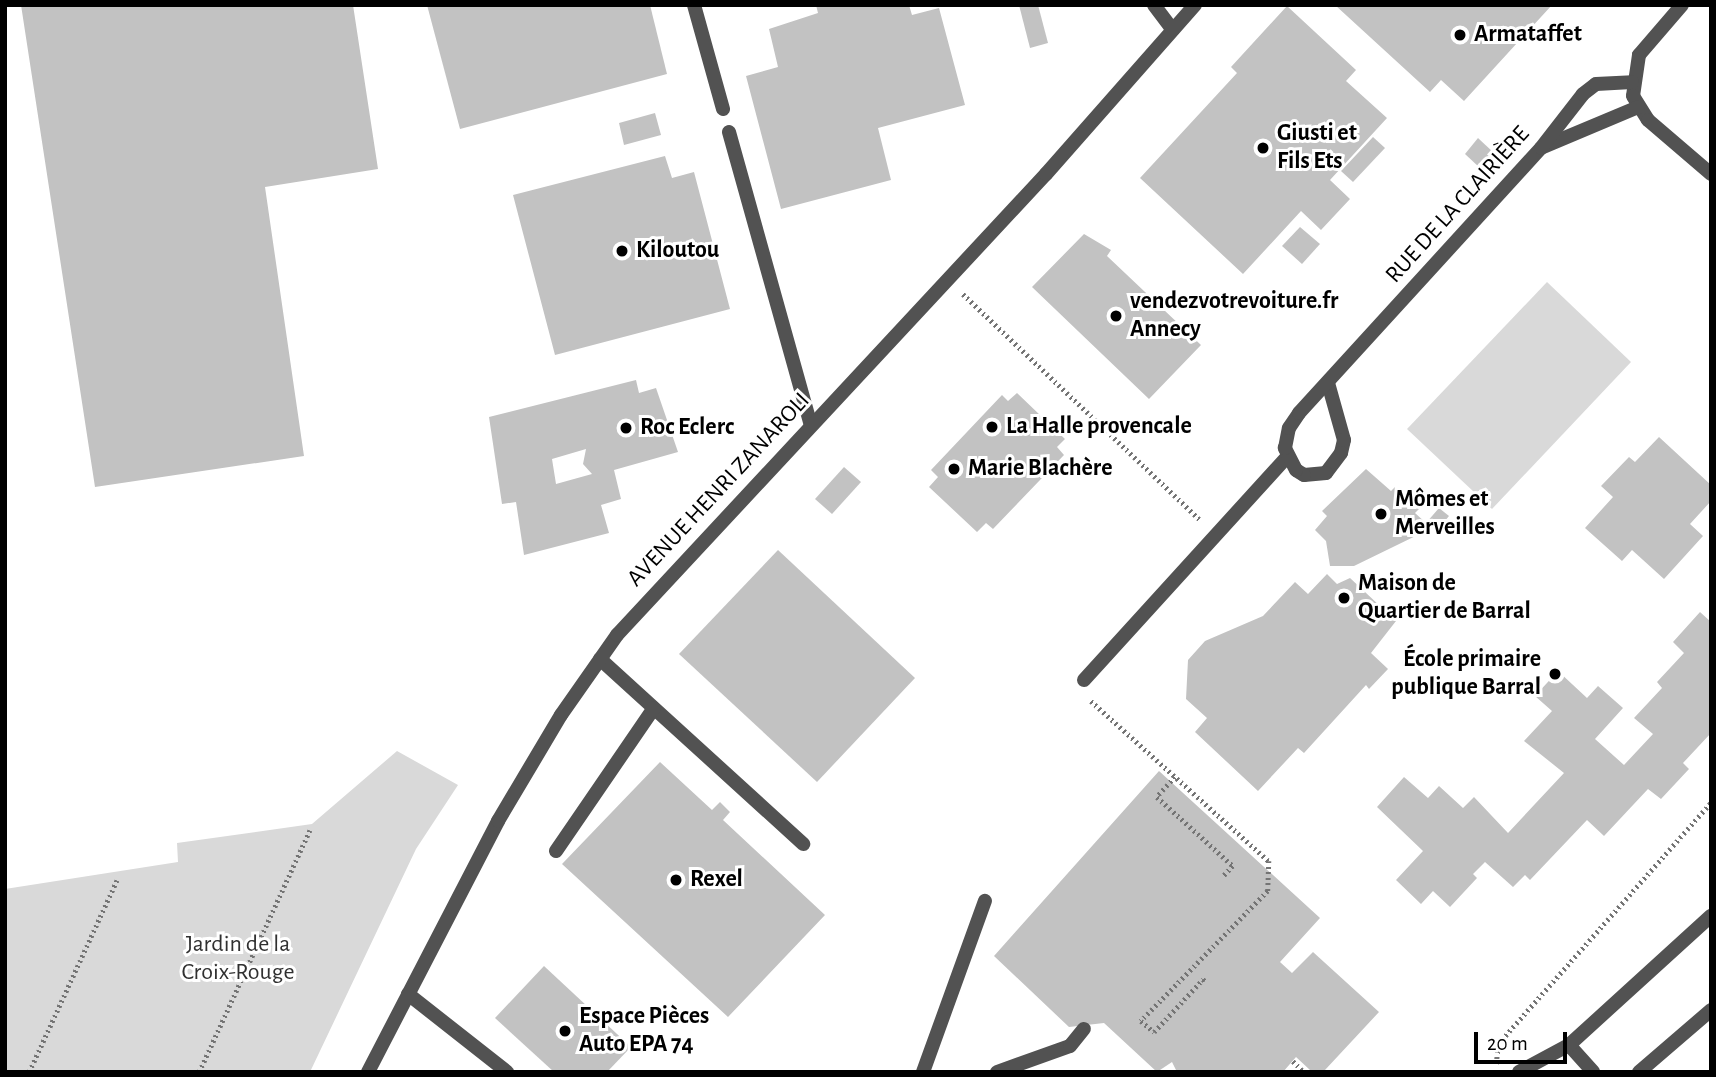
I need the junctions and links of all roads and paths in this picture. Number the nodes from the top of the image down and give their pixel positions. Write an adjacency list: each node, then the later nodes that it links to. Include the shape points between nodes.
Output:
1 (694, 5): 8 (street)
2 (1154, 5): 5 (street)
3 (1195, 5): 5 (street, AVENUE HENRI ZANAROLI)
4 (1682, 5): 6 (street, via 1639,55)
5 (1173, 30): 12 (street, AVENUE HENRI ZANAROLI)
6 (1632, 82): 7 (street); 10 (street, RUE DE LA CLAIRIÈRE, via 1596,84 1583,93)
7 (1638, 107): 10 (street); 11 (street)
8 (723, 108)
9 (729, 132): 14 (street)
10 (1541, 148): 13 (street, RUE DE LA CLAIRIÈRE)
11 (1711, 174)
12 (947, 279): 14 (street, AVENUE HENRI ZANAROLI); 16 (path)
13 (1328, 383): 15 (street, RUE DE LA CLAIRIÈRE, via 1289,428); 15 (street, via 1344,440 1337,463 1326,473 1304,475)
14 (811, 425): 17 (street, AVENUE HENRI ZANAROLI, via 713,527)
15 (1287, 457): 16 (street)
16 (1217, 535): 18 (street)
17 (600, 659): 20 (street); 31 (street, AVENUE HENRI ZANAROLI, via 498,821)
18 (1084, 680)
19 (1087, 697): 21 (path)
20 (654, 708): 24 (street); 25 (street)
21 (1175, 777): 26 (path, via 1157,797 1233,866); 30 (path, via 1269,861 1268,891 1141,1021 1154,1032 1203,979)
22 (1711, 802): 43 (path, via 1498,1044)
23 (310, 830): 37 (path)
24 (803, 844)
25 (556, 851)
26 (1222, 878)
27 (117, 880): 36 (path)
28 (985, 901): 40 (street)
29 (1711, 916): 34 (street)
30 (1206, 982)
31 (408, 994): 38 (street, AVENUE HENRI ZANAROLI); 39 (street)
32 (1711, 1010): 46 (street)
33 (1084, 1029): 41 (street, via 1070,1046)
34 (1570, 1045): 44 (street); 45 (street)
35 (1293, 1061): 42 (path)
36 (29, 1072)
37 (199, 1072)
38 (368, 1072)
39 (507, 1072)
40 (924, 1072)
41 (998, 1072)
42 (1304, 1072)
43 (1495, 1072)
44 (1518, 1072)
45 (1594, 1072)
46 (1639, 1072)

